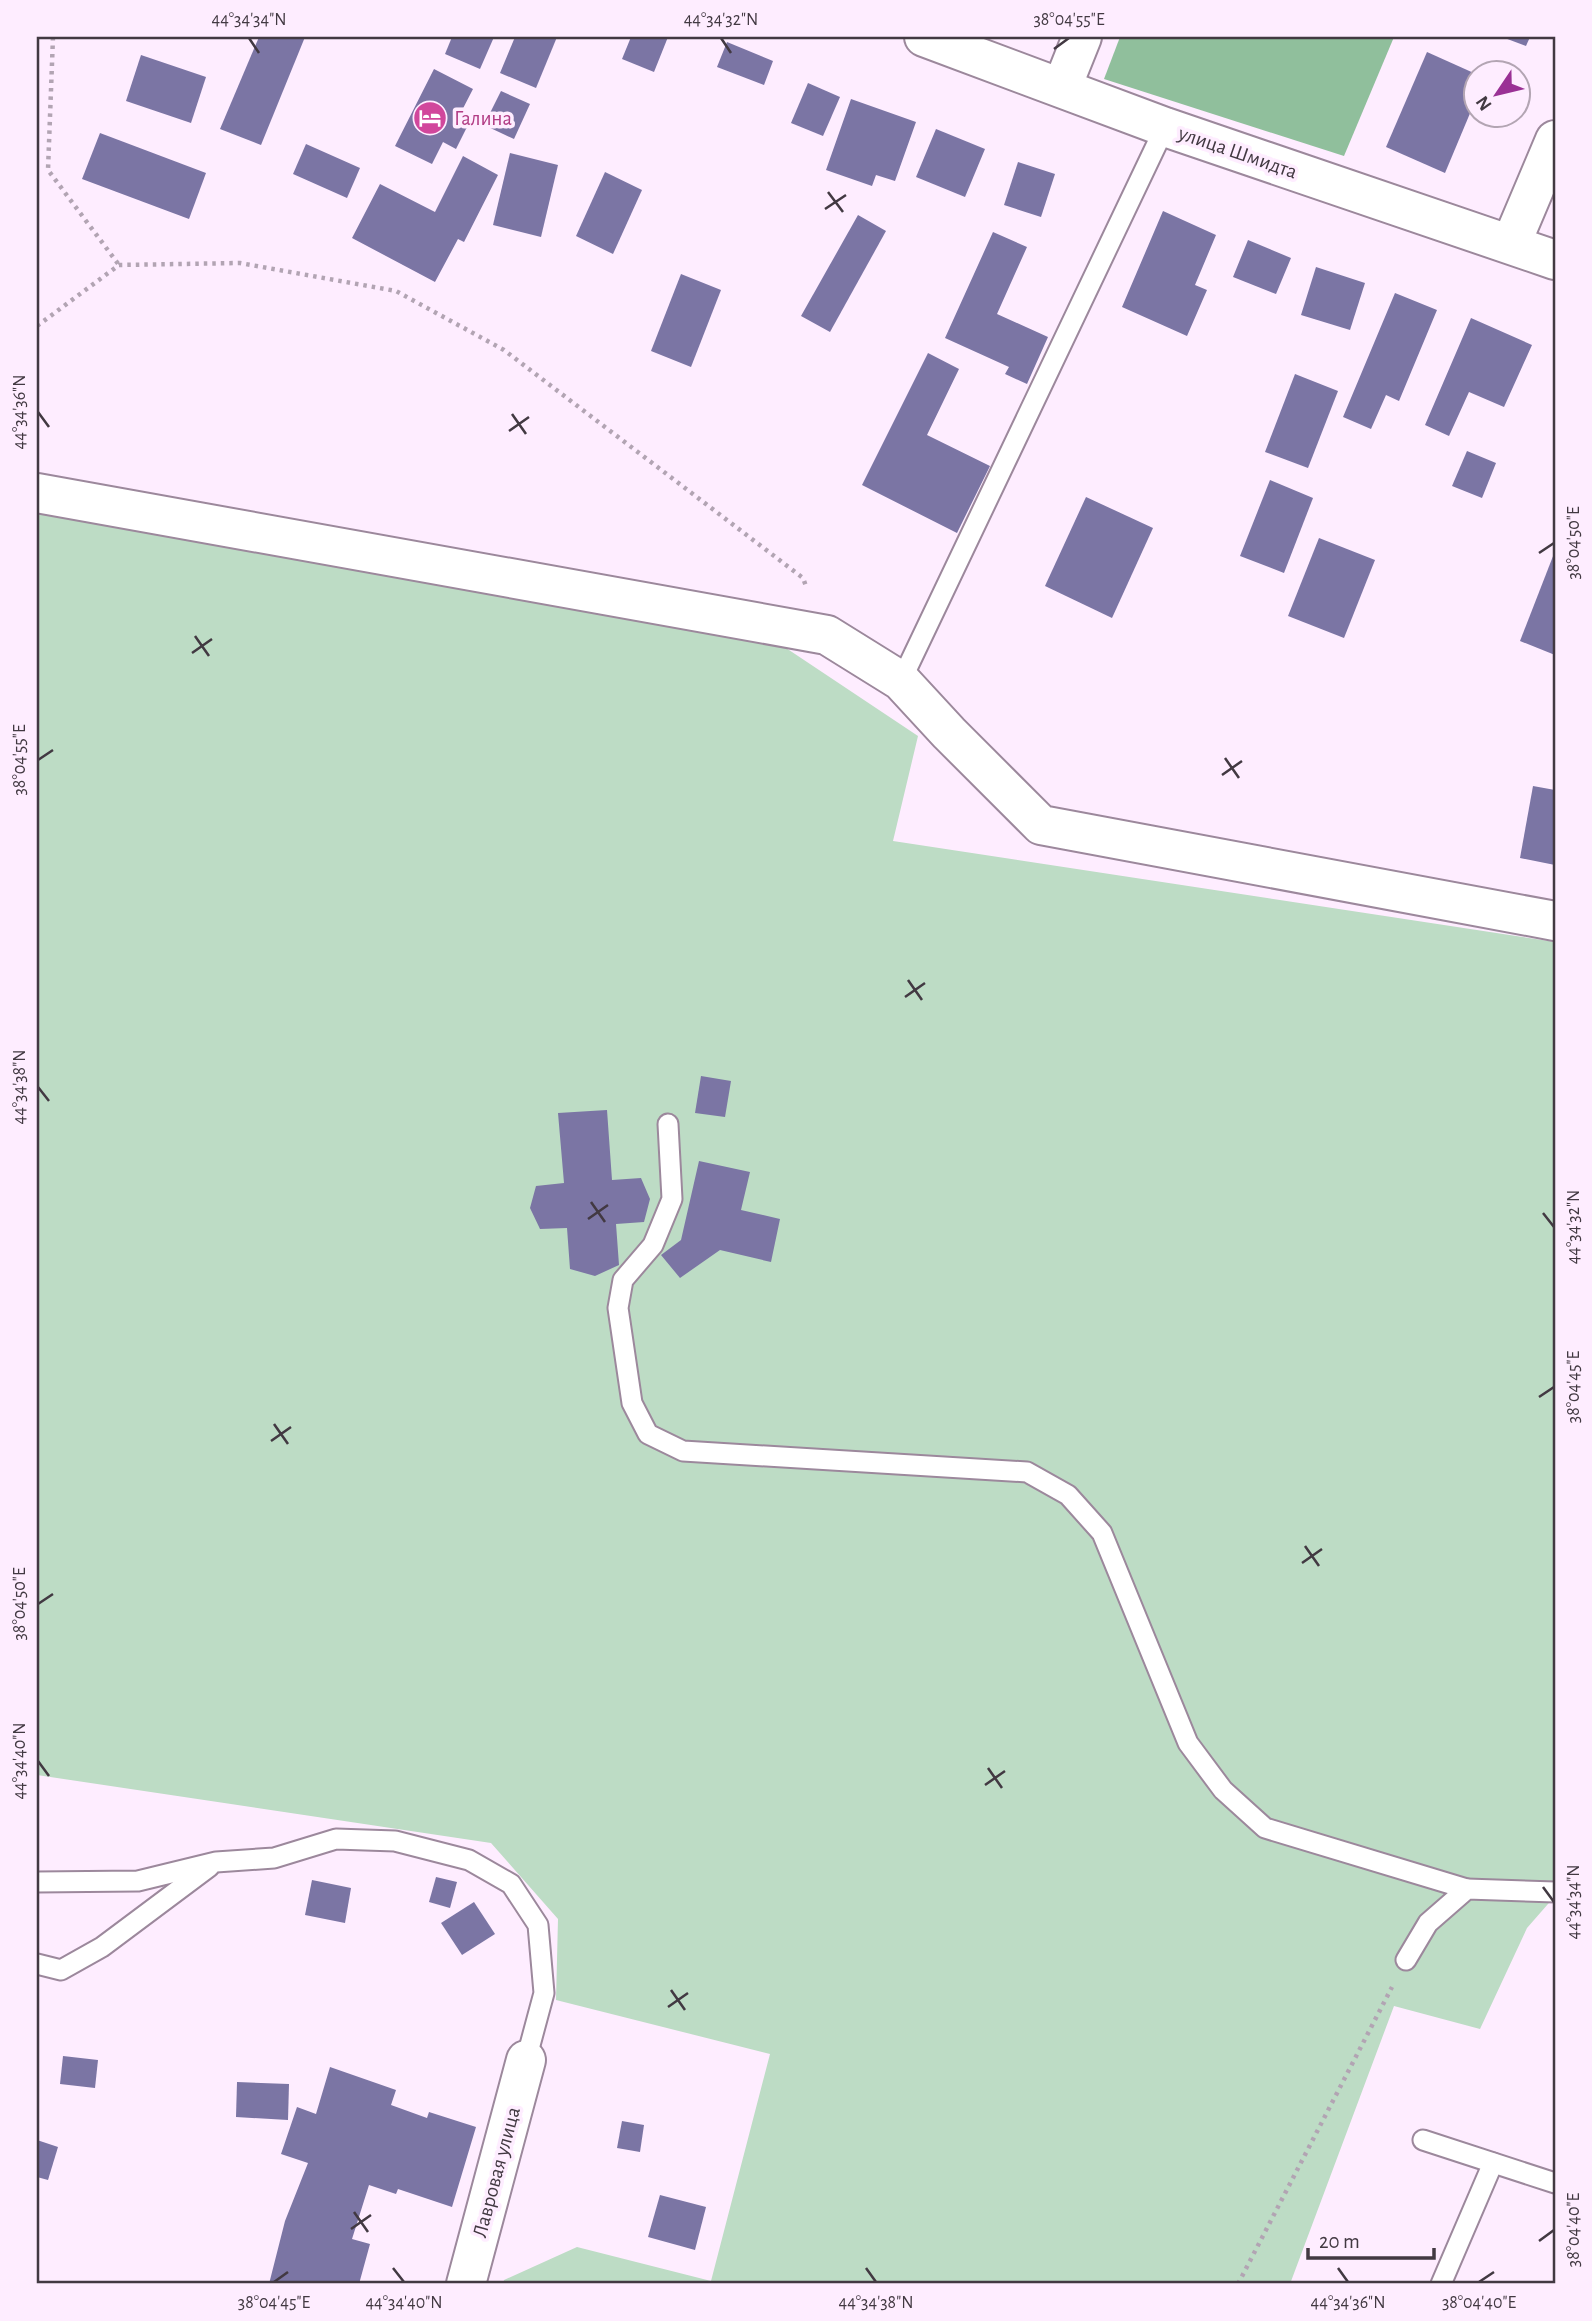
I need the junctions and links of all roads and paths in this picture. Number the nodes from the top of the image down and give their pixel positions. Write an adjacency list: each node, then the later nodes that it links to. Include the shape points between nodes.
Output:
1 (53, 37): 9 (path, via 48,170)
2 (924, 37): 4 (street, улица Шмидта)
3 (1082, 37): 4 (street)
4 (1062, 87): 5 (street, улица Шмидта)
5 (1165, 127): 7 (street, улица Шмидта); 13 (lane)
6 (1555, 141): 7 (street)
7 (1511, 244): 8 (street, улица Шмидта)
8 (1555, 260)
9 (119, 265): 10 (path); 12 (path, via 240,263 396,291 504,350 803,578)
10 (37, 326)
11 (37, 493): 12 (street)
12 (827, 635): 13 (street)
13 (901, 681): 14 (street, via 1041,825)
14 (1555, 921)
15 (668, 1124): 18 (lane, via 672,1199 653,1245 623,1280 618,1308 632,1403 648,1434 683,1451 1027,1472 1068,1495 1102,1533 1188,1743 1223,1790 1265,1828)
16 (216, 1862): 17 (lane, via 138,1881); 21 (lane, via 102,1947 61,1970); 22 (lane, via 274,1858 336,1839 395,1841 469,1860 511,1884 538,1925 544,1993)
17 (37, 1882)
18 (1467, 1889): 19 (lane); 20 (lane, via 1427,1923)
19 (1555, 1892)
20 (1406, 1960): 27 (path)
21 (37, 1964)
22 (526, 2060): 26 (street, Лавровая улица)
23 (1423, 2140): 24 (lane)
24 (1493, 2163): 25 (lane); 28 (lane)
25 (1555, 2183)
26 (466, 2284)
27 (1238, 2284)
28 (1441, 2284)

